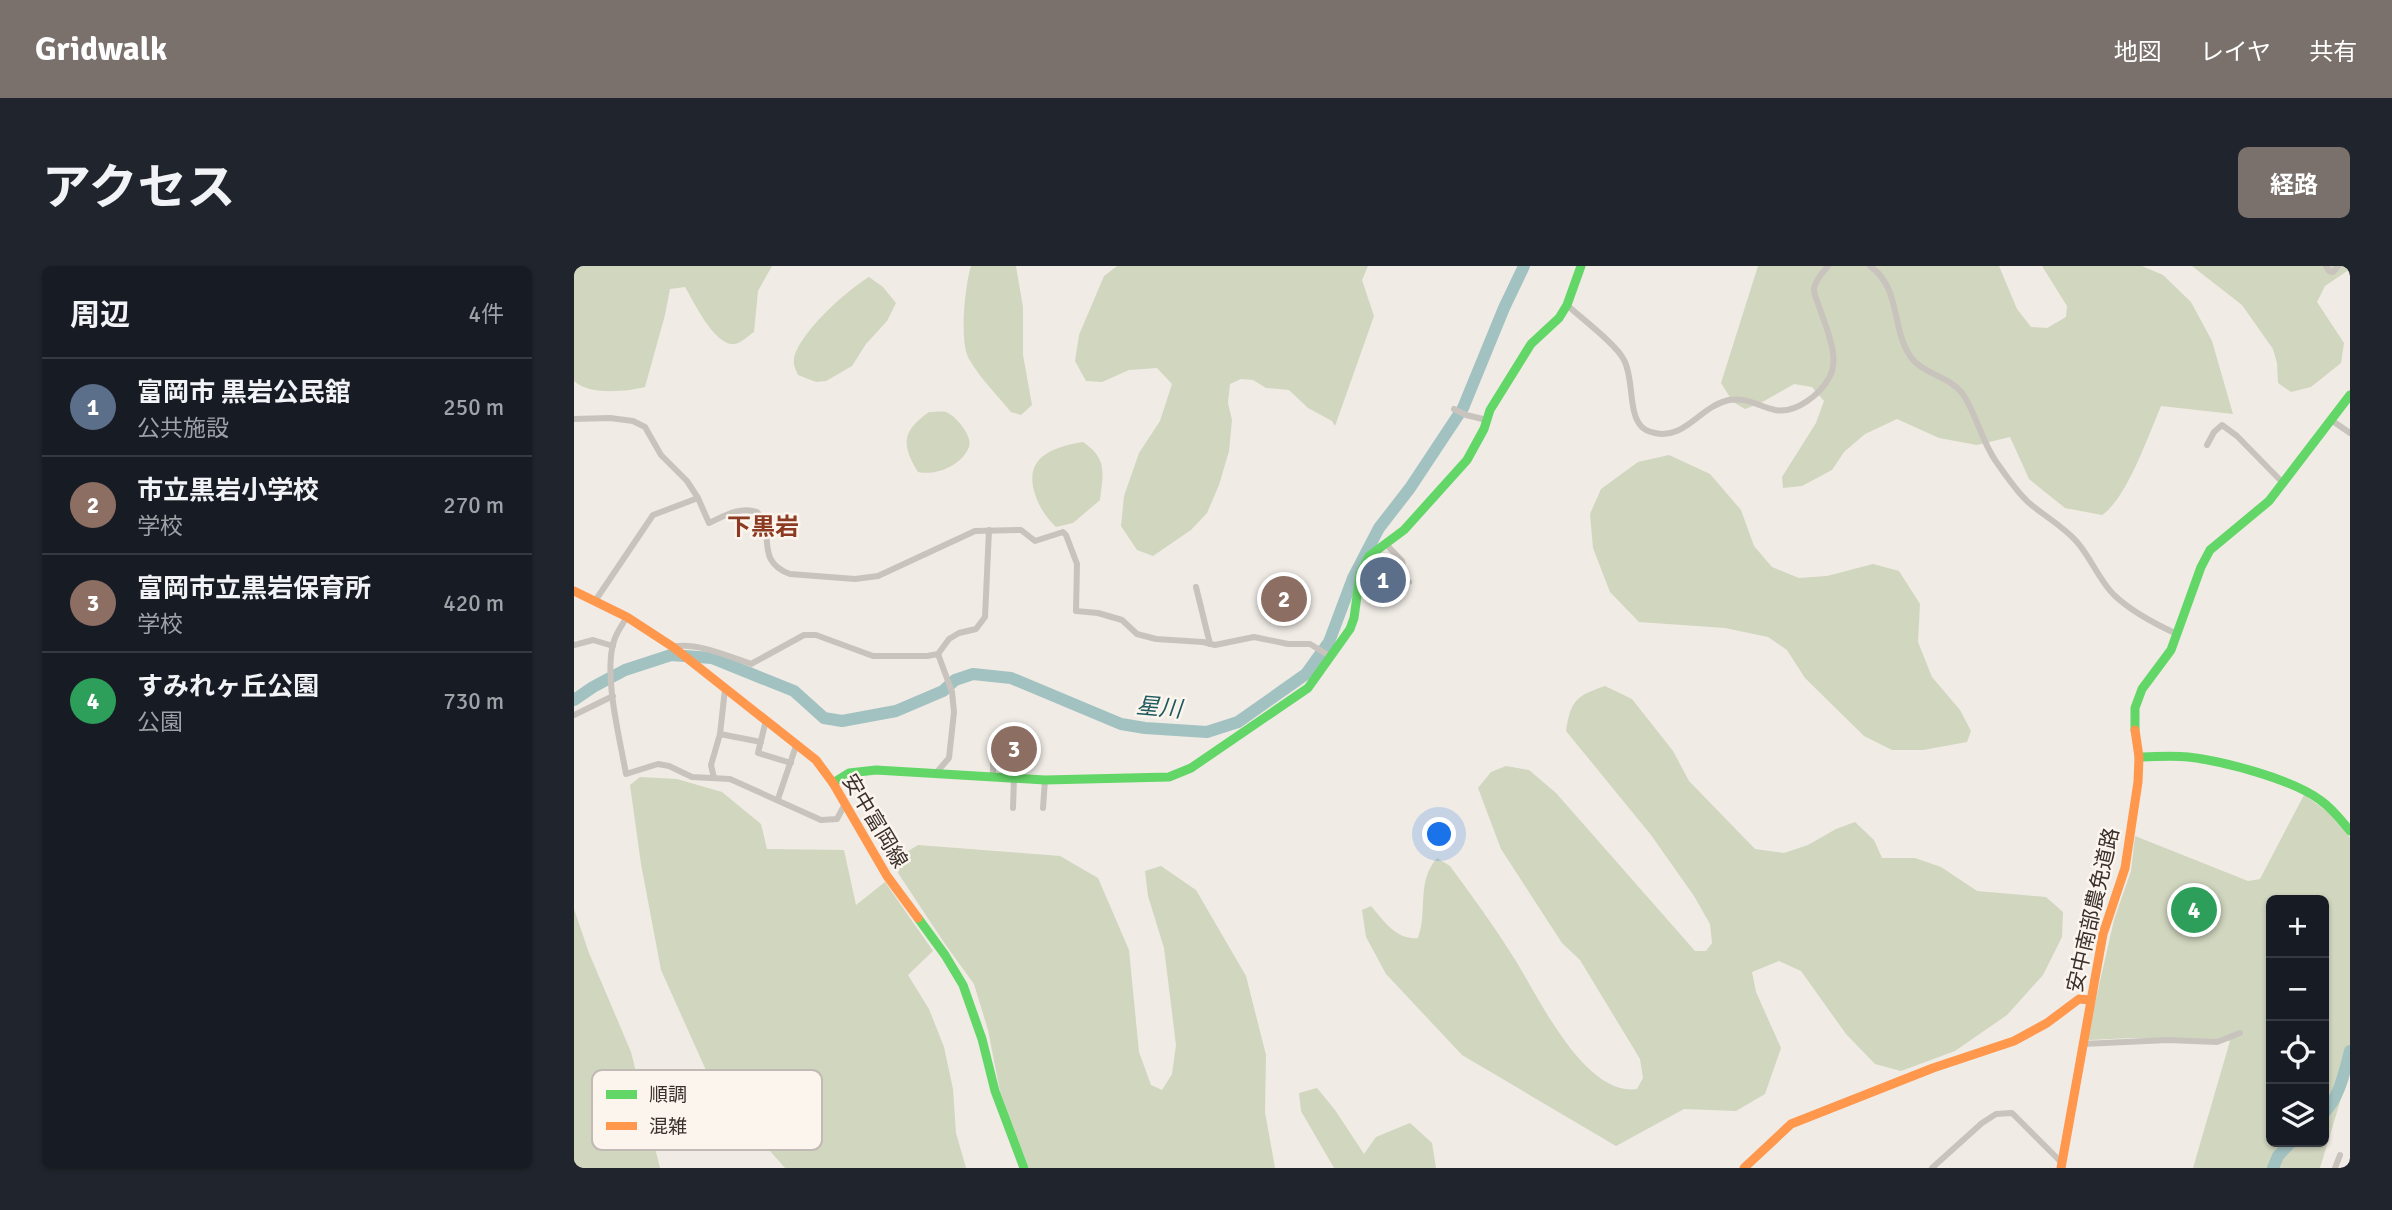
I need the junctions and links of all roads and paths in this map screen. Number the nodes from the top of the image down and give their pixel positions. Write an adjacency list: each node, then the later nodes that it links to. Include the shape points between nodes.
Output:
1 (1581, 266): 6 (street)
2 (1828, 266): 6 (street, via 1814,289 1833,361 1824,385 1810,399 1782,411 1743,399 1728,401 1668,436 1641,428 1624,359)
3 (1870, 266): 23 (street, via 1892,294 1910,356 1961,391 1993,457 2025,499 2078,543 2115,596 2149,621)
4 (2326, 266): 5 (street, via 2333,272)
5 (2338, 266)
6 (1567, 305): 10 (street, via 1531,344)
7 (2350, 395): 11 (street, 安中南部農免道路)
8 (1454, 409): 10 (street)
9 (574, 419): 15 (street, via 610,418 645,427)
10 (1487, 420): 17 (street, via 1467,460 1404,530)
11 (2331, 420): 12 (street); 14 (street, 安中南部農免道路)
12 (2350, 433)
13 (2207, 444): 14 (street, via 2222,425)
14 (2284, 484): 23 (street, 安中南部農免道路, via 2210,551)
15 (698, 498): 16 (street, via 709,523 739,510 760,514 767,554 790,574 865,579 975,531); 21 (street, via 653,515)
16 (989, 530): 24 (street, via 1021,530 1035,541 1063,532 1077,564 1076,611 1122,620 1137,634 1156,639); 28 (street, via 985,617 976,629 948,639)
17 (1385, 543): 18 (street, via 1402,561); 29 (street, via 1370,556 1360,574 1350,629)
18 (1409, 582)
19 (1196, 587): 24 (street)
20 (574, 591): 21 (street, 安中富岡線)
21 (595, 601): 22 (street, 安中富岡線)
22 (627, 617): 26 (street); 27 (street, 安中富岡線)
23 (2177, 634): 37 (street, 安中南部農免道路, via 2135,708)
24 (1210, 644): 29 (street, via 1254,636 1310,644)
25 (574, 645): 26 (street, via 593,640)
26 (613, 646): 31 (street)
27 (675, 648): 28 (street, via 712,651 751,664 804,635 816,635 866,654); 30 (street, 安中富岡線)
28 (938, 654): 40 (street, via 954,712 949,758)
29 (1329, 656): 44 (street, via 1308,688 1191,768 1150,779)
30 (725, 689): 33 (street, 安中富岡線); 34 (street)
31 (612, 693): 32 (street); 42 (street, via 626,774 658,764 685,775)
32 (574, 715)
33 (766, 720): 35 (street); 36 (street, 安中富岡線)
34 (720, 734): 35 (street); 42 (street, via 711,765)
35 (761, 741): 38 (street, via 758,753)
36 (797, 743): 38 (street); 45 (street, 安中富岡線)
37 (2138, 757): 50 (street, via 2192,757 2297,788 2335,812); 51 (street, 安中南部農免道路, via 2125,867)
38 (791, 763): 46 (street)
39 (993, 763): 41 (street)
40 (936, 773): 41 (street); 45 (street, via 866,771 849,773)
41 (993, 776): 43 (street)
42 (715, 778): 46 (street, via 730,779)
43 (1014, 778): 44 (street); 48 (street)
44 (1045, 779): 49 (street)
45 (833, 783): 47 (street, 安中富岡線)
46 (778, 799): 47 (street, via 821,820 837,819)
47 (845, 804): 56 (street, 安中富岡線, via 881,866 963,985)
48 (1013, 808)
49 (1043, 808)
50 (2350, 831)
51 (2090, 1000): 53 (street, 安中南部農免道路); 57 (street, via 2079,999 2014,1041 1799,1121)
52 (2240, 1033): 53 (street, via 2217,1042)
53 (2083, 1044): 55 (street, 安中南部農免道路)
54 (2340, 1155): 59 (street)
55 (2061, 1165): 58 (street, via 2012,1113 1996,1114 1982,1122)
56 (1024, 1168)
57 (1744, 1168)
58 (1932, 1168)
59 (2336, 1168)

